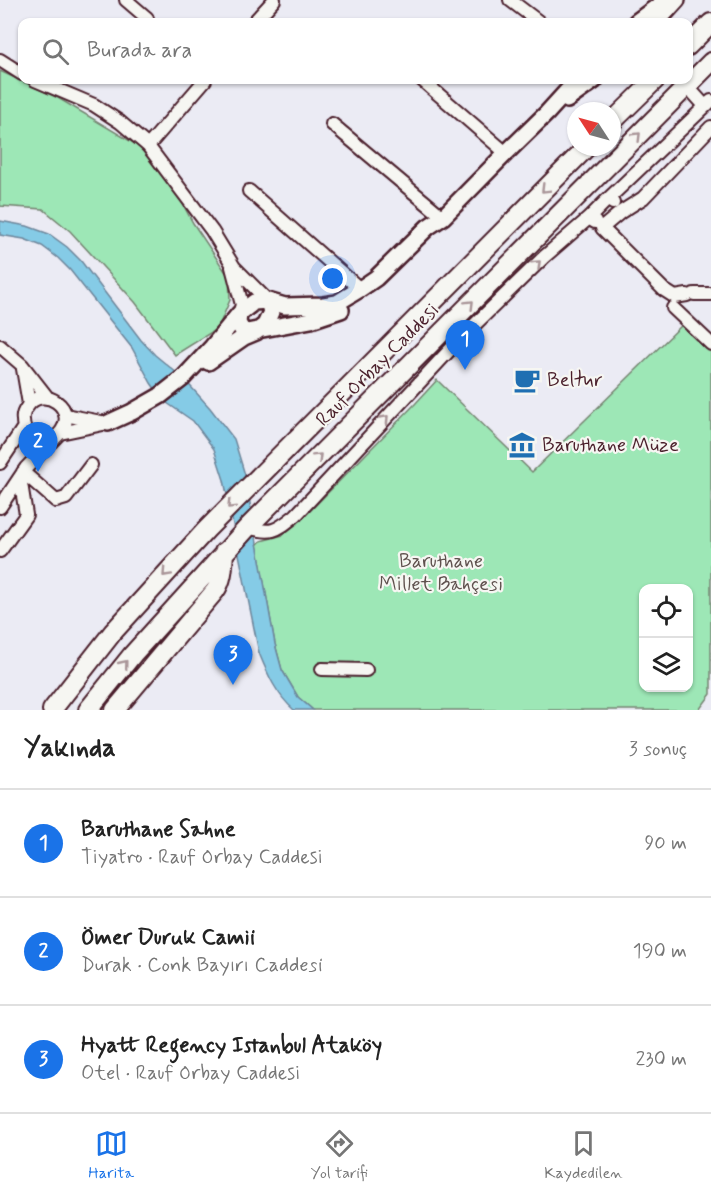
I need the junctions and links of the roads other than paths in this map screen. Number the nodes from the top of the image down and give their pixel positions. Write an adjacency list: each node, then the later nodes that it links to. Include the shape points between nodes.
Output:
1 (126, 0): 6 (street)
2 (274, 0): 7 (street)
3 (510, 0): 8 (street)
4 (666, 0): 9 (main road)
5 (677, 0): 10 (main road)
6 (147, 18)
7 (258, 18)
8 (534, 18)
9 (641, 18)
10 (661, 18)
11 (711, 23): 12 (highway)
12 (693, 41)
13 (0, 60): 15 (street)
14 (711, 62): 16 (highway, Rauf Orbay Caddesi)
15 (18, 71)
16 (693, 80)
17 (44, 84): 29 (street, via 94,105)
18 (202, 84): 29 (street)
19 (427, 84): 30 (street)
20 (573, 84): 25 (main road)
21 (589, 84): 25 (main road)
22 (652, 84): 26 (highway)
23 (687, 86): 24 (street); 59 (highway, Rauf Orbay Caddesi, one-way to 23)
24 (708, 103): 33 (street)
25 (547, 113): 30 (main road)
26 (621, 113)
27 (332, 124): 35 (street)
28 (711, 127): 34 (street, via 643,198)
29 (148, 146): 38 (street)
30 (506, 153): 35 (main road)
31 (578, 156): 65 (highway, Rauf Orbay Caddesi, one-way to 65, via 206,530 113,632)
32 (249, 191): 39 (street)
33 (608, 199): 34 (street); 36 (street)
34 (621, 212): 37 (street)
35 (443, 217): 39 (main road); 44 (main road, via 436,231 400,268 357,304 311,320)
36 (590, 218): 37 (street); 59 (street, one-way to 36, via 263,532 278,529 296,515 460,339)
37 (602, 228): 40 (street, via 675,297)
38 (229, 257): 41 (street); 43 (street, via 242,305)
39 (360, 289): 41 (main road, via 337,303 323,305 285,306)
40 (711, 294)
41 (268, 301): 43 (main road, via 254,302); 44 (main road, via 271,312)
42 (673, 308): 45 (street)
43 (239, 314): 44 (main road, via 242,330); 48 (main road)
44 (256, 332): 48 (main road)
45 (711, 344)
46 (0, 346): 47 (street)
47 (22, 365): 49 (street); 50 (street)
48 (183, 378): 52 (main road, via 160,396)
49 (47, 398): 50 (street); 51 (street, via 62,406)
50 (29, 404): 53 (street, via 23,414)
51 (65, 415): 52 (street); 54 (street, via 66,422)
52 (108, 423): 54 (street)
53 (24, 427): 54 (street, via 39,440); 55 (street)
54 (57, 436): 57 (street)
55 (0, 464)
56 (91, 465): 57 (street, via 62,501 56,501)
57 (22, 475): 58 (street); 60 (street, via 26,515)
58 (0, 507)
59 (248, 527): 61 (highway, Rauf Orbay Caddesi)
60 (0, 551)
61 (224, 552): 64 (highway, via 219,585); 66 (highway, Rauf Orbay Caddesi, one-way to 61)
62 (322, 669): 63 (street)
63 (366, 670)
64 (124, 707)
65 (52, 710)
66 (88, 710)

